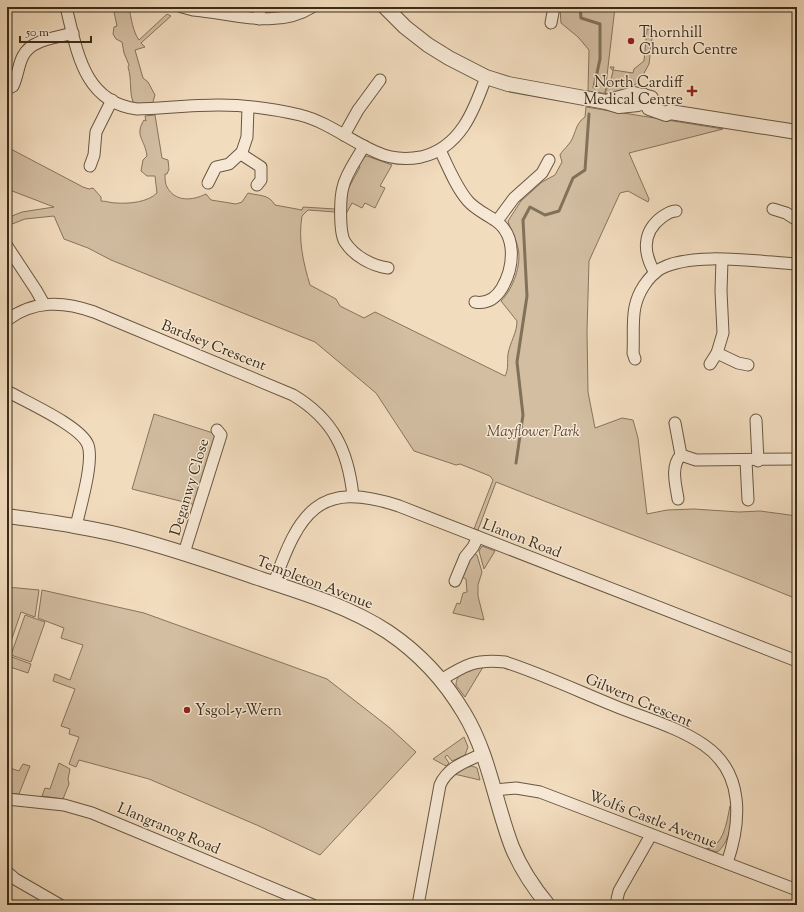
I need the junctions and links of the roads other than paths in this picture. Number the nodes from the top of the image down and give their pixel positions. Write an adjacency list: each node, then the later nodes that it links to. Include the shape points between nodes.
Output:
1 (66, 7): 9 (street)
2 (182, 7): 7 (street)
3 (260, 7): 7 (street)
4 (312, 7): 7 (street, via 289,17)
5 (385, 7): 10 (street, via 428,45)
6 (554, 7): 8 (street)
7 (259, 19)
8 (551, 23)
9 (73, 33): 12 (street, via 29,48 23,55 14,86); 13 (street, via 83,70 99,90)
10 (486, 77): 15 (street, via 508,84 606,102 634,94 644,96 650,108 666,114 670,112); 18 (street, via 474,110 464,126 453,140)
11 (380, 80): 16 (street)
12 (7, 89)
13 (112, 100): 14 (street, via 129,108 219,105); 21 (street, via 98,126)
14 (248, 107): 16 (street, via 312,118); 19 (street, via 247,137)
15 (797, 132)
16 (344, 135): 17 (street)
17 (364, 146): 18 (street, via 388,157 404,159 422,157); 31 (street, via 342,188 342,236 365,260)
18 (440, 150): 27 (street, via 463,195 481,213)
19 (242, 152): 22 (street, via 229,164 216,167); 23 (street, via 261,167 261,180)
20 (549, 160): 27 (street, via 542,172 514,198)
21 (90, 166)
22 (208, 183)
23 (257, 185)
24 (774, 209): 26 (street)
25 (676, 211): 32 (street, via 671,211 659,220 647,237 647,257)
26 (797, 220)
27 (497, 221): 33 (street, via 510,241 512,253 509,270 502,289 494,298 485,303)
28 (7, 246): 34 (street)
29 (722, 260): 30 (street); 32 (street, via 682,262); 36 (street, via 720,292 723,333)
30 (797, 264)
31 (388, 268)
32 (655, 273): 37 (street, via 641,291 635,307)
33 (475, 302)
34 (44, 304): 35 (street, Bardsey Crescent, via 19,312); 48 (street, Bardsey Crescent, via 75,306 94,312 304,401 324,419 338,440 347,459)
35 (7, 320)
36 (717, 353): 38 (street); 39 (street)
37 (635, 359)
38 (710, 364)
39 (748, 365)
40 (7, 391): 52 (street, via 70,426 88,445 89,464)
41 (756, 420): 47 (street)
42 (675, 423): 44 (street)
43 (217, 430): 54 (street, Deganwy Close, via 221,436)
44 (680, 456): 46 (street, via 696,460); 49 (street, via 674,470)
45 (797, 459): 47 (street)
46 (746, 461): 47 (street); 50 (street)
47 (758, 461)
48 (353, 496): 53 (street, Llanon Road, via 394,504); 56 (street, Llanon Road, via 323,503 307,515 290,540)
49 (678, 499)
50 (748, 500)
51 (7, 516): 52 (street, Templeton Avenue)
52 (76, 526): 54 (street, Templeton Avenue)
53 (478, 537): 55 (street, via 465,557); 57 (street, Llanon Road)
54 (184, 553): 56 (street, Templeton Avenue)
55 (455, 581)
56 (274, 583): 58 (street, Templeton Avenue, via 331,603 370,622 405,645)
57 (797, 661)
58 (441, 680): 59 (street, Templeton Avenue, via 469,722); 63 (street, Gilwern Crescent, via 470,663 486,660 504,662 705,745 726,770 737,800 737,828)
59 (482, 754): 60 (street, Templeton Avenue); 69 (street, via 453,768 445,775 440,785)
60 (495, 790): 62 (street, Wolfs Castle Avenue, via 516,788 540,792); 70 (street, Templeton Avenue, via 506,831 517,858 530,883)
61 (7, 800): 68 (street, Llangranog Road, via 64,805 92,813)
62 (651, 835): 63 (street, Wolfs Castle Avenue); 66 (street)
63 (727, 863): 65 (street, Wolfs Castle Avenue)
64 (7, 872): 67 (street)
65 (797, 890)
66 (617, 899)
67 (60, 905)
68 (313, 905)
69 (418, 905)
70 (548, 905)

